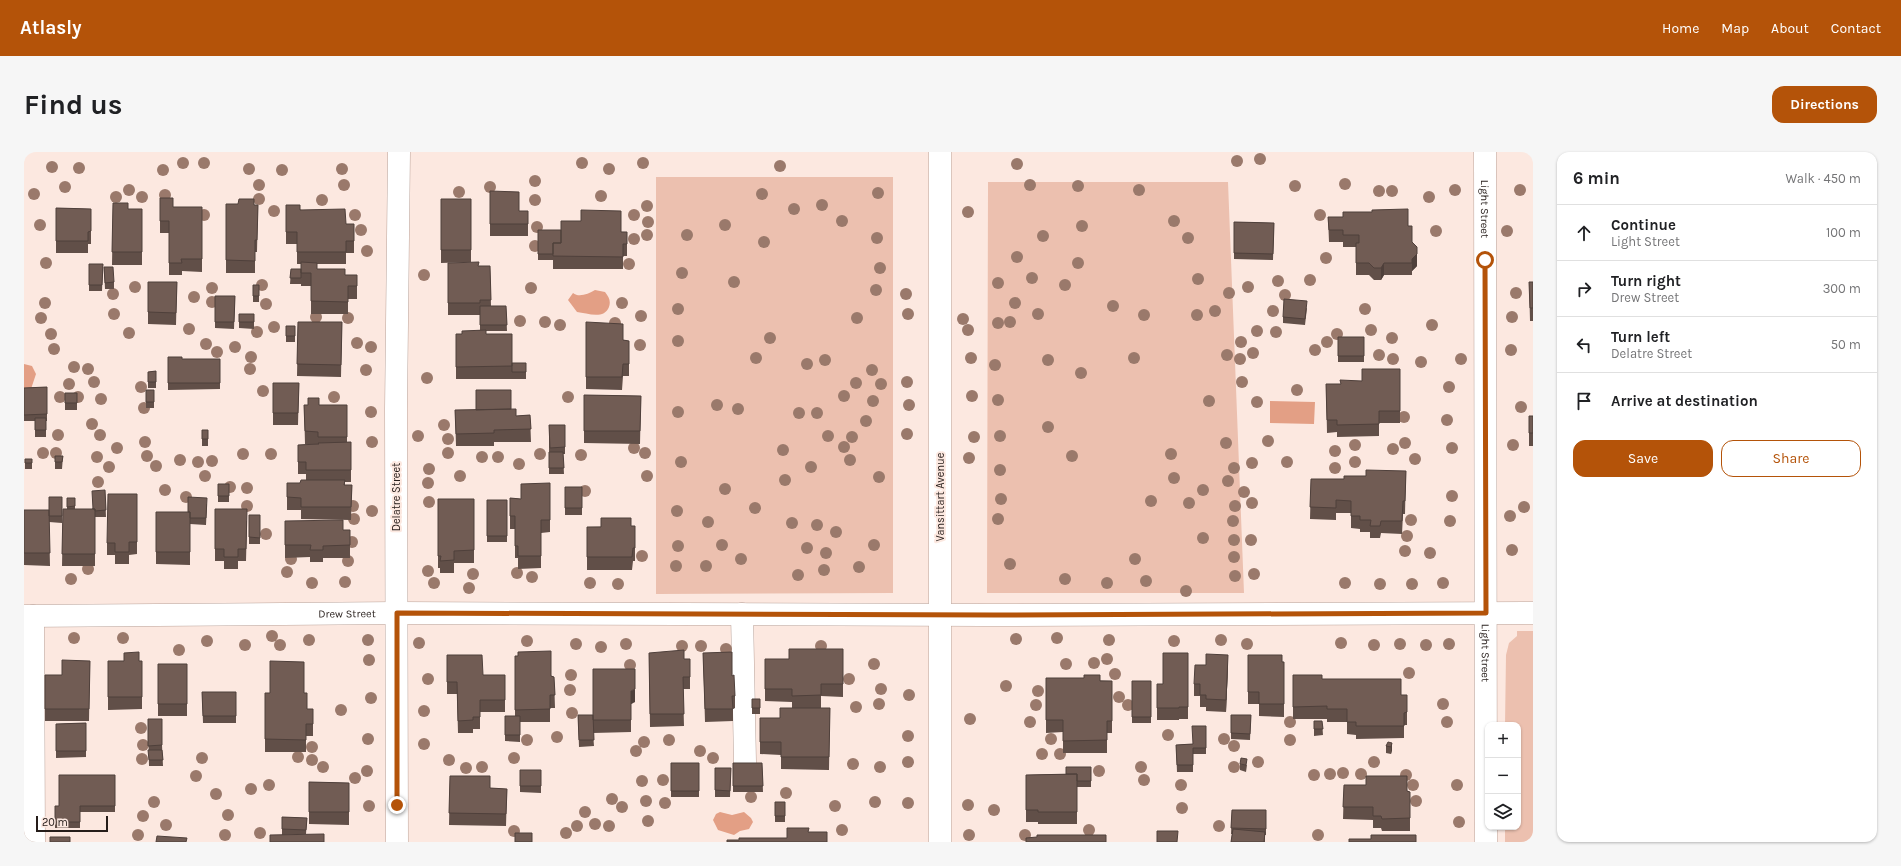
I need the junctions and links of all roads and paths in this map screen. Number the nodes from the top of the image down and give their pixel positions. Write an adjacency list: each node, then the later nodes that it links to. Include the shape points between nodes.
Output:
1 (399, 152): 4 (street, Delatre Street)
2 (940, 152): 8 (street, Vansittart Avenue)
3 (1484, 152): 5 (street, Light Street)
4 (397, 613): 7 (street, Drew Street); 9 (street, Drew Street); 12 (street, Delatre Street)
5 (1486, 613): 6 (street, Drew Street); 8 (street, Drew Street); 14 (street, Light Street)
6 (1533, 613)
7 (742, 614): 8 (street, Drew Street); 10 (street)
8 (940, 615): 13 (street, Vansittart Avenue)
9 (29, 616): 11 (street)
10 (745, 762)
11 (34, 842)
12 (397, 842)
13 (940, 842)
14 (1486, 842)

